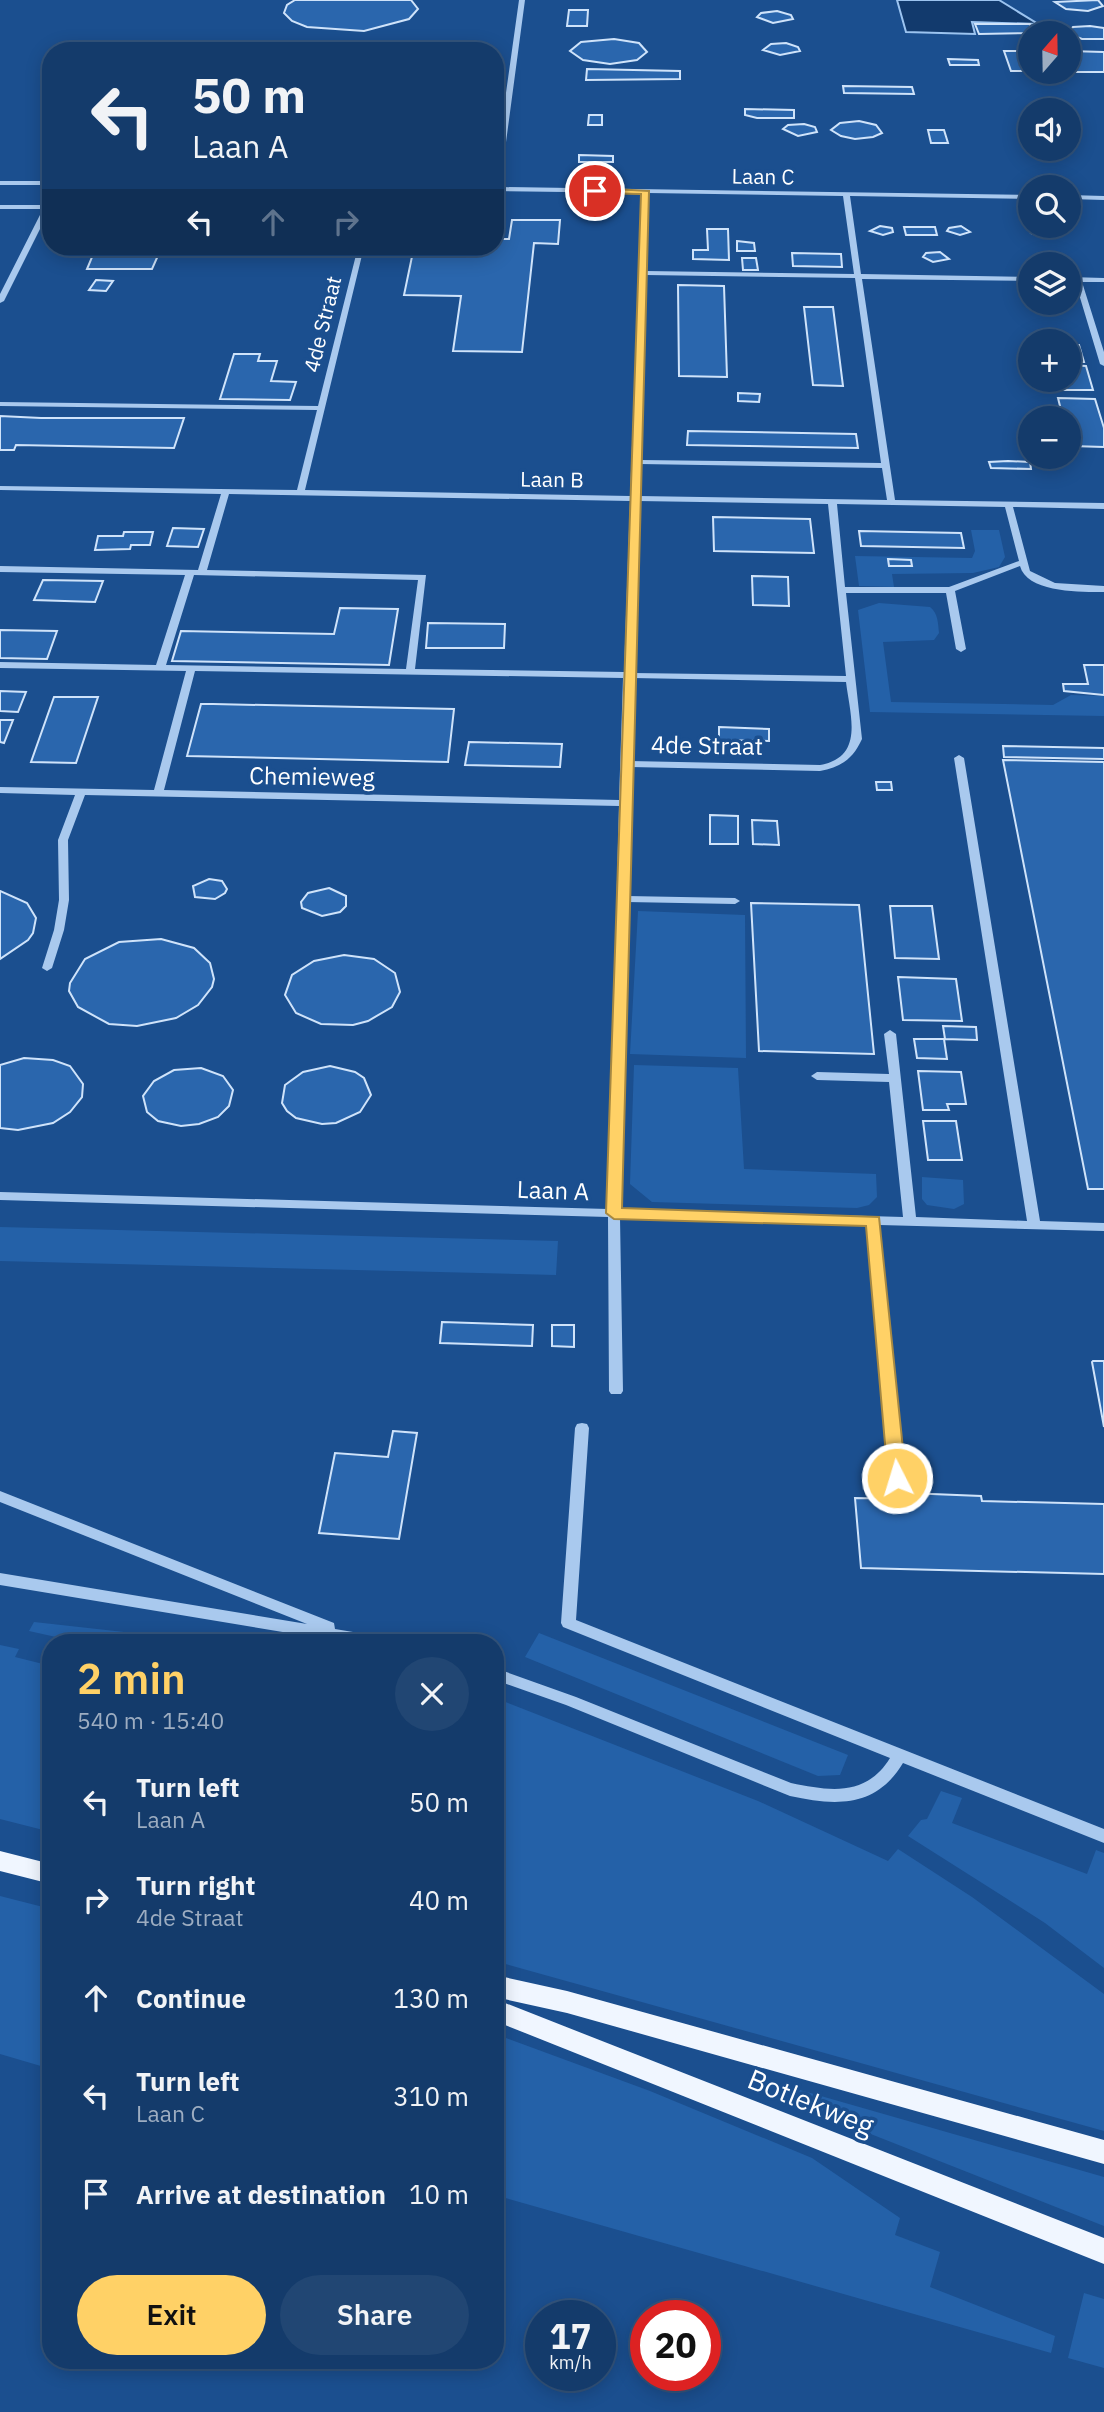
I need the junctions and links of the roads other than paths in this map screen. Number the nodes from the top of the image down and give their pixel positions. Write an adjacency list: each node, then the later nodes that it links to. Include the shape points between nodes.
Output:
1 (522, 0): 2 (lane)
2 (504, 132)
3 (0, 183): 4 (lane)
4 (42, 184)
5 (504, 190): 6 (lane, Laan C)
6 (645, 191): 7 (lane, Laan C); 15 (lane)
7 (846, 194): 8 (lane, Laan C); 16 (lane)
8 (1018, 197)
9 (1081, 197): 10 (lane)
10 (1104, 198)
11 (42, 204): 12 (lane)
12 (0, 207)
13 (42, 217): 21 (lane)
14 (359, 256): 27 (lane, 4de Straat)
15 (642, 273): 16 (lane); 28 (lane)
16 (858, 276): 17 (lane); 29 (lane)
17 (1018, 279)
18 (1081, 279): 19 (lane)
19 (1104, 280)
20 (0, 283): 21 (lane)
21 (9, 283): 23 (lane)
22 (1081, 297): 24 (lane)
23 (0, 301)
24 (1103, 355): 25 (lane)
25 (1104, 364)
26 (0, 404): 27 (lane)
27 (321, 408): 32 (lane, 4de Straat)
28 (636, 462): 29 (lane); 33 (lane)
29 (886, 466): 35 (lane)
30 (0, 488): 31 (lane, Laan B)
31 (226, 492): 32 (lane, Laan B); 41 (lane)
32 (300, 493): 33 (lane, Laan B)
33 (635, 498): 34 (lane, Laan B); 50 (lane)
34 (832, 501): 35 (lane, Laan B); 43 (lane, 4de Straat)
35 (891, 502): 36 (lane, Laan B)
36 (1008, 504): 37 (lane, Laan B); 38 (lane)
37 (1104, 506)
38 (1023, 562): 42 (lane, via 1026,572 1047,584); 44 (lane)
39 (0, 569): 40 (lane)
40 (190, 573): 41 (lane); 47 (lane)
41 (202, 573): 49 (lane, via 423,577)
42 (1104, 589)
43 (841, 590): 44 (lane); 51 (lane, 4de Straat)
44 (950, 590): 45 (lane)
45 (961, 649)
46 (0, 665): 47 (lane)
47 (160, 668): 48 (lane)
48 (191, 668): 49 (lane); 56 (lane)
49 (411, 672): 50 (lane)
50 (628, 675): 51 (lane); 53 (lane)
51 (850, 679): 53 (lane, 4de Straat, via 857,739 837,766)
52 (959, 758): 68 (lane)
53 (625, 764): 57 (lane, 4de Straat)
54 (0, 790): 55 (lane, Chemieweg)
55 (81, 792): 56 (lane, Chemieweg); 60 (lane, via 63,840 64,900)
56 (158, 793): 57 (lane, Chemieweg)
57 (624, 803): 58 (lane, 4de Straat)
58 (622, 899): 59 (lane); 65 (lane, 4de Straat)
59 (735, 901)
60 (47, 968)
61 (890, 1034): 63 (lane)
62 (817, 1076): 63 (lane)
63 (895, 1078): 67 (lane)
64 (0, 1196): 65 (lane, Laan A)
65 (614, 1213): 66 (lane, Laan A); 70 (lane, 4de Straat)
66 (873, 1221): 67 (lane, Laan A); 72 (lane)
67 (911, 1221): 68 (lane, Laan A)
68 (1034, 1225): 69 (lane, Laan A)
69 (1104, 1227)
70 (616, 1391)
71 (582, 1428): 78 (lane, via 568,1623)
72 (897, 1478)
73 (0, 1496): 76 (lane)
74 (0, 1579): 75 (lane)
75 (340, 1634)
76 (347, 1634)
77 (504, 1677): 78 (lane, via 790,1789 820,1795 860,1793 893,1770)
78 (899, 1756): 79 (lane)
79 (1104, 1836)
80 (0, 1861): 81 (main road)
81 (42, 1872)
82 (504, 1988): 84 (main road, Botlekweg)
83 (504, 2014): 85 (main road, Botlekweg)
84 (1104, 2152)
85 (1104, 2250)

